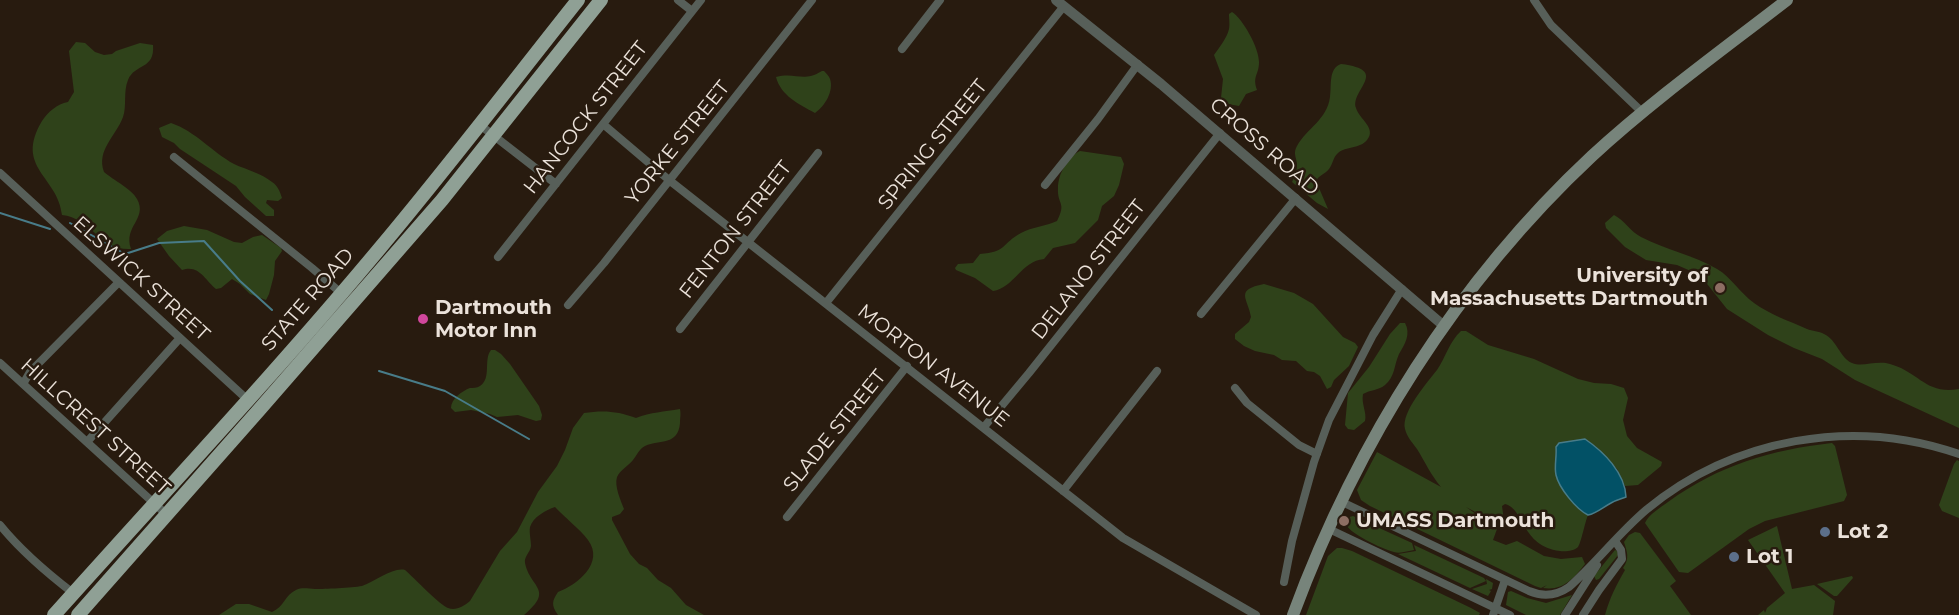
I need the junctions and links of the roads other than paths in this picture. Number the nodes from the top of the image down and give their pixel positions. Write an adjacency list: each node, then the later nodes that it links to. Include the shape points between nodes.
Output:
1 (578, 0): 15 (main road, STATE ROAD)
2 (601, 0): 17 (main road, STATE ROAD)
3 (678, 0): 10 (street)
4 (701, 0): 10 (street, HANCOCK STREET)
5 (812, 0): 21 (street, YORKE STREET)
6 (940, 0): 11 (street)
7 (1534, 0): 13 (street, via 1551,26)
8 (1787, 0): 13 (main road)
9 (1060, 3): 12 (street, CROSS ROAD); 30 (street, SPRING STREET)
10 (692, 10): 14 (street, HANCOCK STREET)
11 (902, 49)
12 (1138, 64): 16 (street, CROSS ROAD); 23 (street)
13 (1642, 112): 33 (main road, via 1545,204)
14 (603, 124): 21 (street, MORTON AVENUE); 22 (street, HANCOCK STREET)
15 (480, 125): 17 (street); 29 (main road, STATE ROAD)
16 (1220, 133): 24 (street, CROSS ROAD); 43 (street, DELANO STREET)
17 (494, 136): 22 (street); 42 (main road, STATE ROAD)
18 (818, 153): 25 (street, FENTON STREET)
19 (174, 157): 29 (street)
20 (0, 173): 27 (street, ELSWICK STREET)
21 (669, 180): 25 (street, MORTON AVENUE); 31 (street, YORKE STREET)
22 (556, 184): 26 (street, HANCOCK STREET)
23 (1045, 185)
24 (1296, 198): 28 (street, CROSS ROAD); 32 (street)
25 (748, 241): 30 (street, MORTON AVENUE); 34 (street, FENTON STREET)
26 (498, 257)
27 (119, 282): 35 (street, ELSWICK STREET); 39 (street, via 30,372)
28 (1402, 290): 33 (street, CROSS ROAD); 45 (street, via 1342,393)
29 (341, 293): 41 (main road, STATE ROAD)
30 (826, 303): 37 (street, MORTON AVENUE)
31 (568, 305)
32 (1201, 314)
33 (1444, 326): 48 (main road, via 1375,434)
34 (680, 329)
35 (180, 338): 41 (street, ELSWICK STREET); 44 (street)
36 (0, 363): 39 (street, HILLCREST STREET)
37 (908, 366): 43 (street, MORTON AVENUE); 51 (street, SLADE STREET)
38 (1157, 371): 47 (street)
39 (23, 384): 44 (street, HILLCREST STREET)
40 (1235, 388): 45 (street, via 1247,403 1299,445)
41 (247, 400): 42 (street, ELSWICK STREET); 49 (main road, STATE ROAD)
42 (259, 410): 50 (main road, STATE ROAD)
43 (984, 427): 47 (street, MORTON AVENUE)
44 (87, 442): 49 (street, HILLCREST STREET)
45 (1317, 454): 56 (street)
46 (1959, 454): 54 (street, via 1912,442 1860,436 1811,438 1771,446 1733,458 1687,481 1646,511)
47 (1063, 491): 61 (street, MORTON AVENUE, via 1123,538)
48 (1342, 502): 53 (main road); 55 (street)
49 (156, 503): 50 (street, HILLCREST STREET); 57 (main road, STATE ROAD)
50 (167, 515): 60 (main road, STATE ROAD)
51 (787, 517)
52 (0, 525): 57 (street)
53 (1329, 529): 58 (street); 62 (main road)
54 (1615, 541): 55 (street, via 1572,585 1560,592 1540,595); 64 (street); 65 (street, via 1622,558)
55 (1505, 580): 58 (street)
56 (1284, 582)
57 (73, 593): 59 (main road, STATE ROAD)
58 (1494, 611): 63 (street)
59 (54, 615)
60 (78, 615)
61 (1256, 615)
62 (1293, 615)
63 (1510, 615)
64 (1565, 615)
65 (1583, 615)

